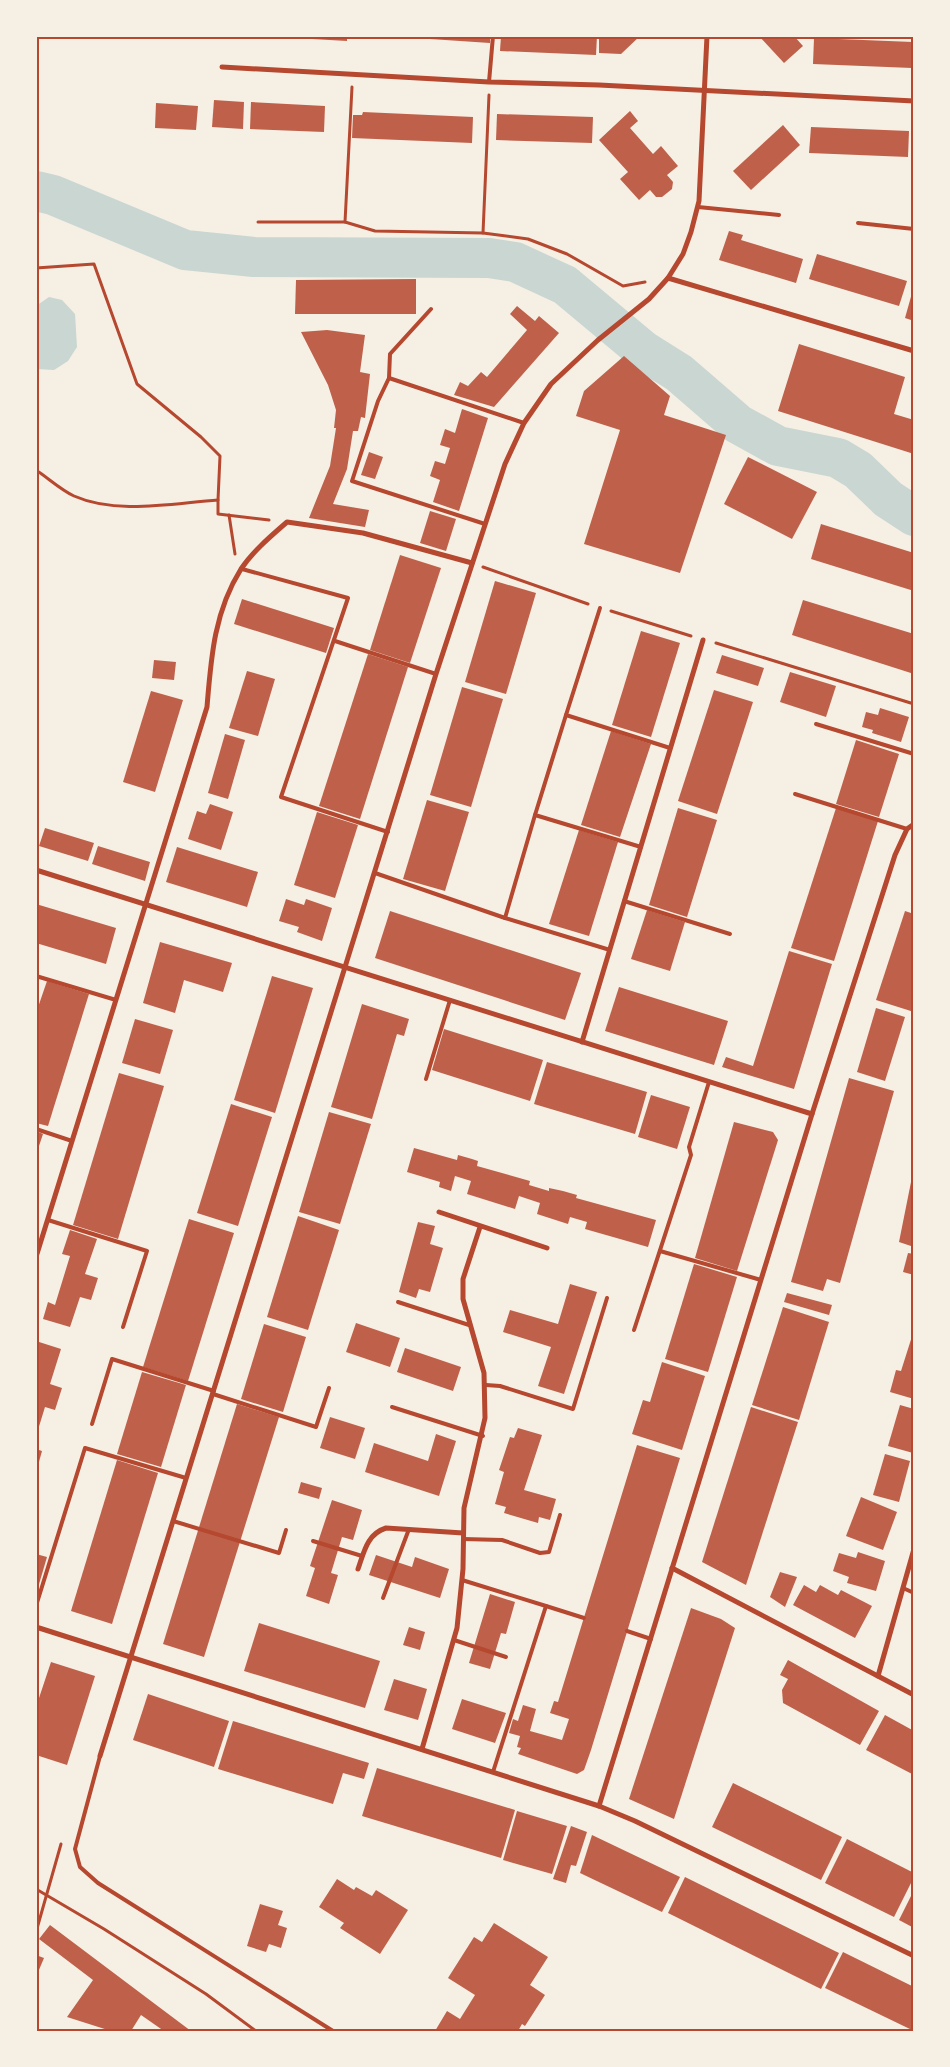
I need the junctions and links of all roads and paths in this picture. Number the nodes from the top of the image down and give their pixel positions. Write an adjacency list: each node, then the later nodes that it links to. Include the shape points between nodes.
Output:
1 (493, 36): 5 (lane)
2 (707, 36): 6 (street)
3 (222, 67): 4 (street)
4 (352, 74): 5 (street); 11 (path)
5 (489, 82): 6 (street); 14 (path)
6 (705, 89): 7 (street); 8 (street)
7 (914, 101)
8 (698, 207): 9 (lane); 16 (street, via 683,254)
9 (779, 215)
10 (258, 222): 11 (path)
11 (345, 222): 14 (path, via 375,231)
12 (858, 223): 13 (lane)
13 (914, 230)
14 (483, 233): 16 (path, via 528,239 567,254 623,286)
15 (36, 268): 22 (path, via 94,264 137,384 220,456)
16 (668, 278): 18 (street); 20 (street, via 649,299 551,384)
17 (431, 309): 19 (lane, via 390,354)
18 (914, 351)
19 (389, 378): 20 (lane); 25 (lane, via 378,401 352,481)
20 (524, 423): 25 (street, via 505,464)
21 (36, 470): 22 (path, via 74,496 106,505)
22 (218, 500): 23 (path, via 218,514)
23 (229, 515): 24 (path); 27 (path, via 236,562)
24 (287, 522): 26 (street, via 363,533); 27 (street)
25 (485, 524): 26 (street)
26 (472, 563): 31 (street)
27 (242, 569): 30 (lane, via 348,598); 45 (street, via 212,640 207,707)
28 (600, 608): 32 (lane)
29 (703, 640): 34 (street)
30 (334, 641): 31 (lane); 40 (lane, via 281,796)
31 (436, 674): 40 (street)
32 (566, 715): 34 (lane); 37 (lane)
33 (816, 724): 35 (lane)
34 (670, 748): 41 (street)
35 (914, 754)
36 (795, 794): 39 (lane)
37 (535, 815): 41 (lane); 46 (lane)
38 (914, 824): 39 (street)
39 (907, 829): 56 (street, via 895,855)
40 (388, 832): 43 (street)
41 (640, 847): 44 (street)
42 (36, 870): 45 (street)
43 (376, 873): 46 (lane); 49 (street)
44 (624, 901): 47 (lane); 48 (street)
45 (147, 903): 49 (street); 51 (street)
46 (505, 918): 48 (lane)
47 (730, 934)
48 (610, 950): 53 (street)
49 (346, 967): 52 (street); 73 (street)
50 (36, 976): 51 (lane)
51 (116, 1000): 58 (street)
52 (450, 1000): 53 (street); 54 (lane)
53 (582, 1042): 55 (street)
54 (426, 1079)
55 (709, 1082): 56 (street); 63 (lane, via 689,1147 691,1154)
56 (812, 1114): 65 (street)
57 (36, 1129): 58 (lane)
58 (72, 1140): 60 (street)
59 (439, 1212): 61 (street)
60 (48, 1220): 64 (street); 69 (lane, via 147,1251)
61 (480, 1226): 62 (street); 68 (street, via 463,1279 463,1299)
62 (547, 1248)
63 (660, 1251): 65 (lane); 70 (lane)
64 (36, 1257)
65 (761, 1280): 87 (street)
66 (608, 1298): 71 (lane, via 572,1409 500,1386)
67 (398, 1302): 68 (lane)
68 (469, 1325): 71 (street)
69 (123, 1327)
70 (634, 1330)
71 (486, 1385): 76 (street)
72 (329, 1388): 73 (lane, via 316,1427)
73 (213, 1393): 75 (lane, via 112,1360); 77 (street)
74 (392, 1407): 76 (lane)
75 (92, 1424)
76 (483, 1436): 82 (street, via 466,1499)
77 (186, 1478): 79 (street); 93 (lane, via 84,1448)
78 (560, 1515): 83 (lane, via 549,1552 540,1553 502,1540)
79 (173, 1521): 81 (lane, via 279,1553); 100 (street)
80 (409, 1529): 82 (street); 86 (street, via 379,1530 367,1542); 92 (lane)
81 (286, 1530)
82 (464, 1533): 83 (street)
83 (463, 1539): 89 (street)
84 (313, 1541): 86 (lane)
85 (914, 1549): 90 (street)
86 (362, 1556): 88 (street)
87 (672, 1568): 98 (street); 102 (street)
88 (358, 1569)
89 (462, 1580): 94 (lane); 99 (street)
90 (902, 1588): 91 (lane); 102 (street)
91 (914, 1593)
92 (383, 1598)
93 (36, 1606)
94 (546, 1606): 95 (lane); 106 (lane)
95 (584, 1618)
96 (36, 1627): 100 (street)
97 (627, 1631): 98 (lane)
98 (650, 1639): 107 (street)
99 (454, 1640): 101 (lane); 104 (street)
100 (131, 1656): 104 (street); 105 (street)
101 (506, 1658)
102 (878, 1676): 103 (street)
103 (914, 1695)
104 (422, 1749): 106 (street)
105 (100, 1756): 111 (lane, via 75,1849 80,1867 98,1883)
106 (493, 1772): 107 (street)
107 (599, 1806): 109 (street)
108 (36, 1889): 110 (path, via 198,1989)
109 (914, 1956)
110 (256, 2031)
111 (333, 2031)

